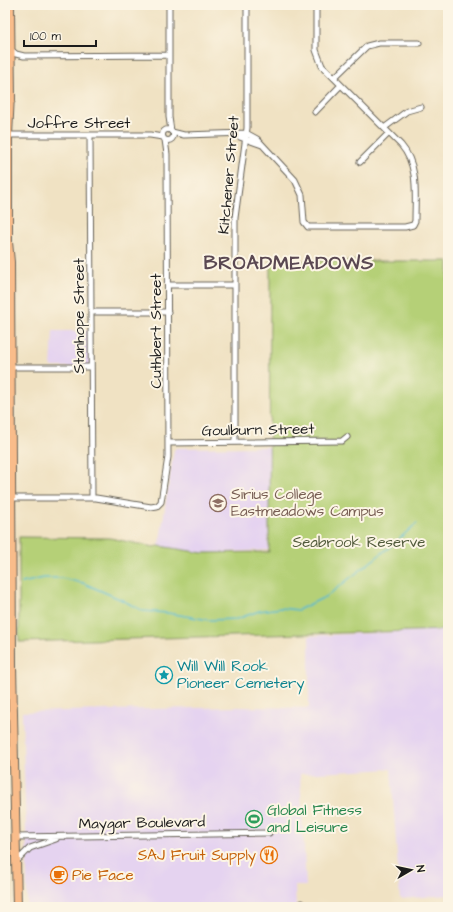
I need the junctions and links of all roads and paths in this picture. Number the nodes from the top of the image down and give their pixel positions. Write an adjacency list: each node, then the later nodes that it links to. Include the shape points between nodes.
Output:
1 (10, 5): 6 (main road)
2 (169, 5): 7 (street, Cuthbert Street)
3 (247, 5): 17 (street, Kitchener Street)
4 (316, 5): 10 (street, via 317,54 322,66)
5 (419, 43): 10 (street, via 379,43 367,46)
6 (10, 48): 8 (street, via 16,54); 9 (main road)
7 (169, 55): 8 (street); 21 (street, Cuthbert Street)
8 (24, 56): 9 (street)
9 (10, 63): 12 (main road)
10 (334, 78): 11 (street)
11 (341, 85): 15 (street); 16 (street)
12 (7, 97): 13 (main road); 19 (main road)
13 (7, 106): 19 (main road)
14 (421, 107): 16 (street, via 407,111)
15 (315, 112)
16 (384, 128): 18 (street)
17 (246, 133): 22 (street, Joffre Street); 23 (street, Kitchener Street); 24 (street)
18 (389, 133): 24 (street, via 408,154 414,171 415,221 408,227 308,227 304,222 298,184); 25 (street)
19 (10, 135): 20 (street, Joffre Street); 26 (main road)
20 (90, 135): 21 (street, Joffre Street); 29 (street, Stanhope Street)
21 (168, 135): 22 (street, Joffre Street); 27 (street, Cuthbert Street)
22 (234, 135): 23 (street, Joffre Street)
23 (245, 140): 24 (street, Joffre Street); 28 (street, Kitchener Street, via 235,218)
24 (263, 146)
25 (360, 162)
26 (8, 222): 31 (main road)
27 (168, 285): 28 (street); 30 (street, Cuthbert Street)
28 (235, 285): 34 (street, Kitchener Street)
29 (91, 312): 30 (street); 32 (street, Stanhope Street)
30 (168, 312): 35 (street, Cuthbert Street)
31 (9, 366): 32 (street); 36 (main road)
32 (91, 367): 38 (street, Stanhope Street)
33 (347, 437): 34 (street, Goulburn Street, via 342,441)
34 (236, 442): 35 (street, Goulburn Street)
35 (168, 443): 38 (street, Cuthbert Street, via 162,499 157,506)
36 (8, 463): 37 (main road)
37 (11, 498): 38 (street); 41 (main road, via 15,546)
38 (92, 498)
39 (269, 834): 40 (street, Maygar Boulevard)
40 (64, 836): 41 (street, Maygar Boulevard); 42 (street, via 30,848)
41 (16, 837): 42 (main road)
42 (17, 861): 43 (main road)
43 (17, 907)

